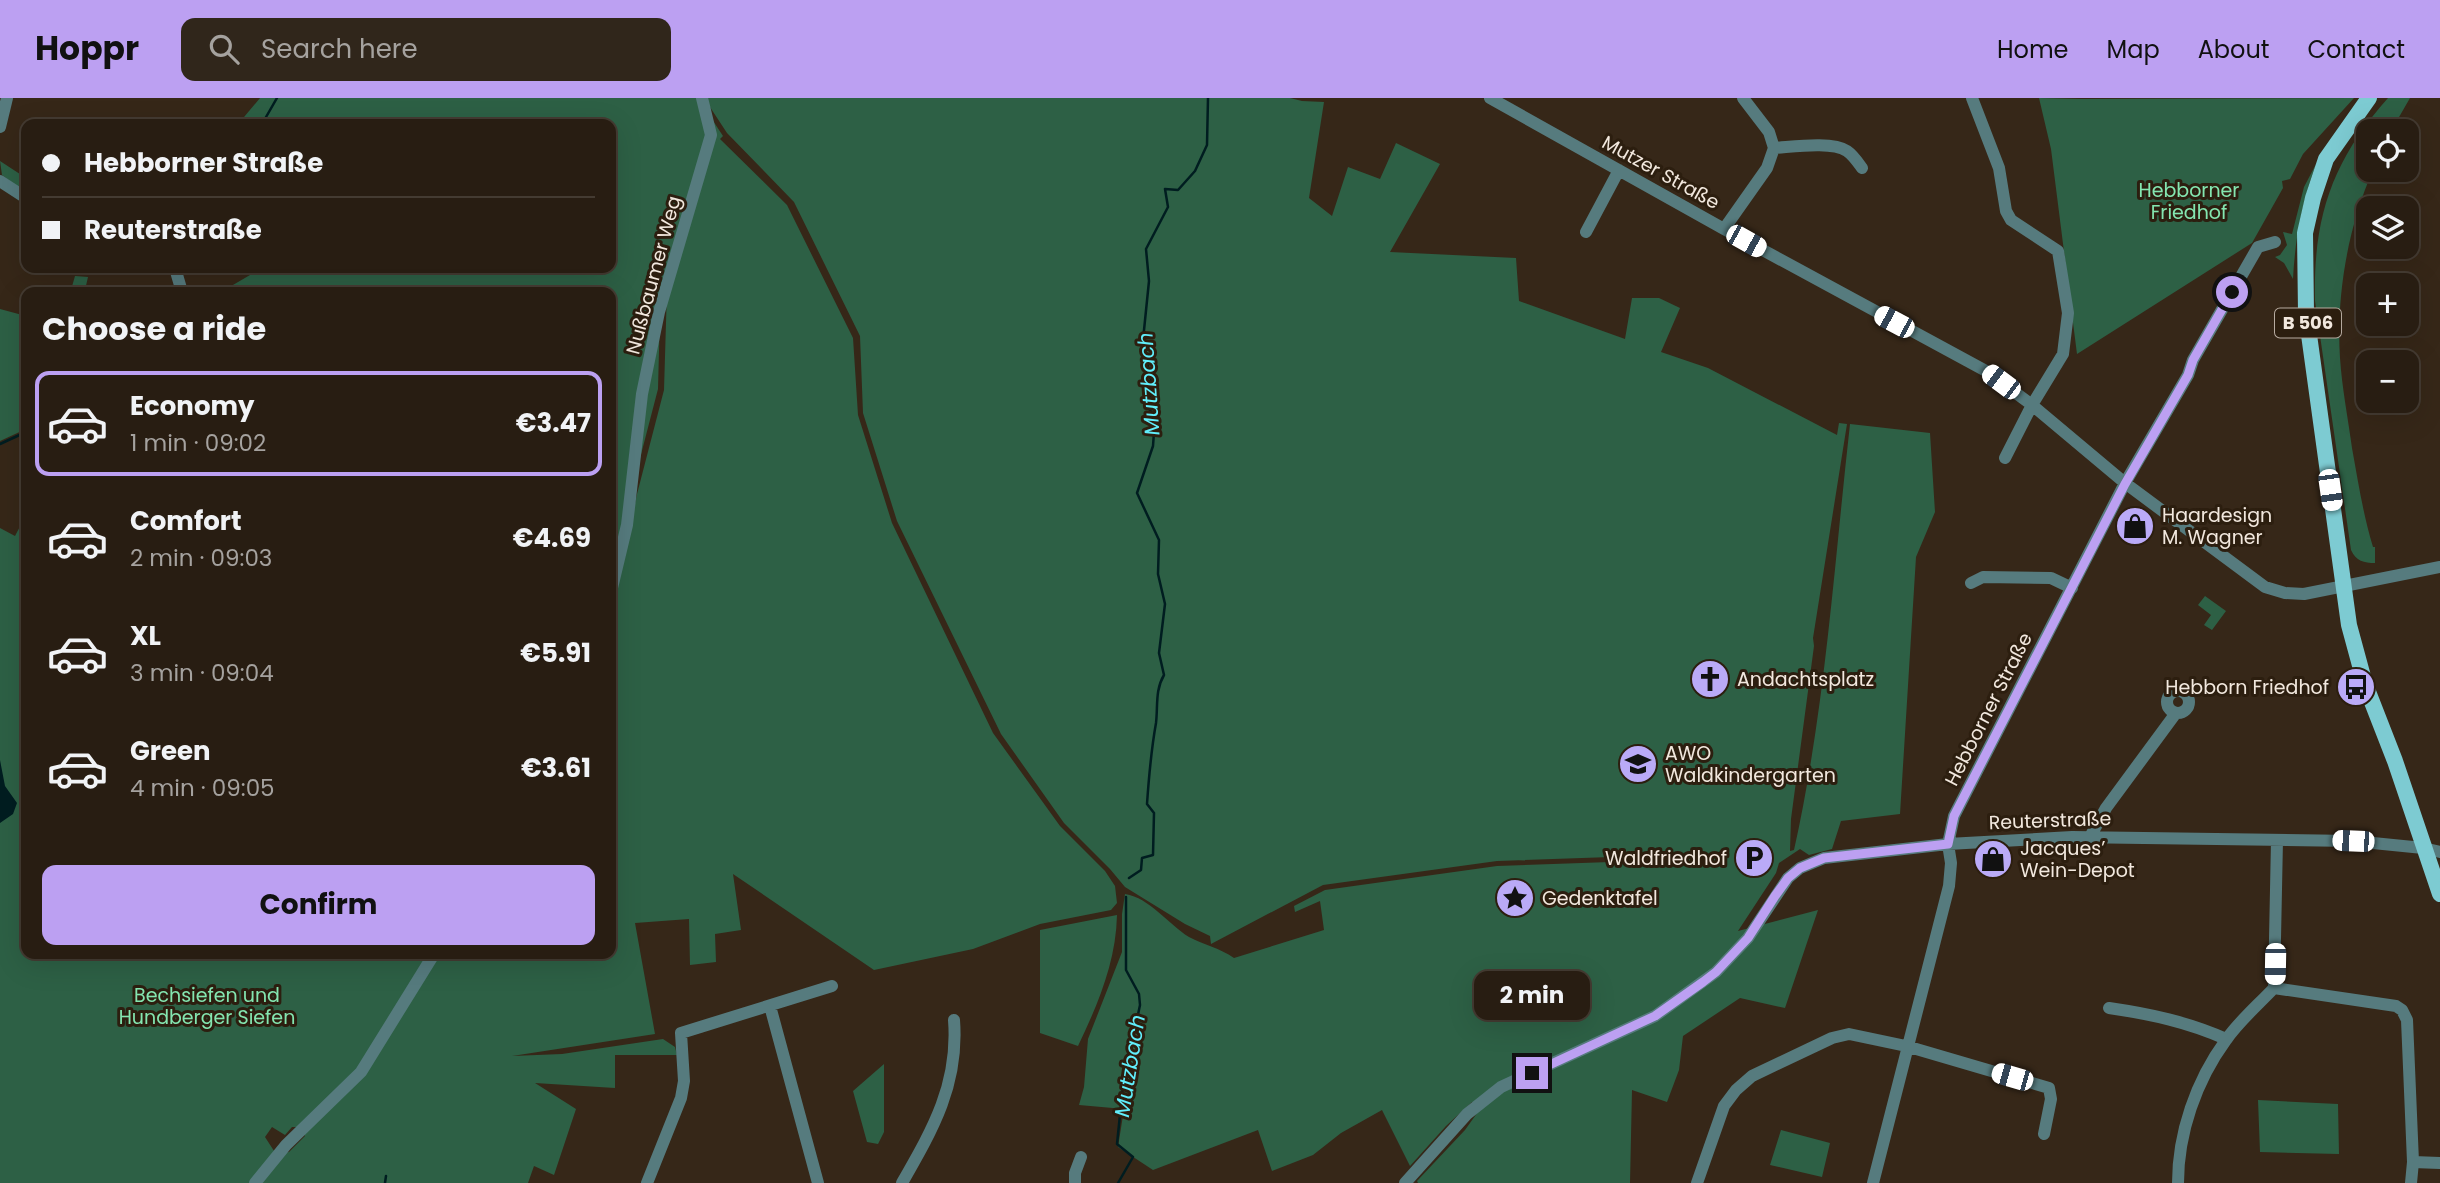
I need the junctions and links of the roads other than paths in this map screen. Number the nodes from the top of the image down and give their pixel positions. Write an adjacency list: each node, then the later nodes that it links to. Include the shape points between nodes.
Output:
1 (702, 98): 20 (street, Nußbaumer Weg, via 712,135 659,312)
2 (1743, 98): 8 (street, via 1769,132)
3 (1972, 98): 16 (street, via 1999,168 2006,211 2011,220 2057,251 2059,258 2068,313 2063,354)
4 (2369, 98): 22 (main road, B 506, via 2326,159 2305,233 2306,313)
5 (1494, 99): 10 (street, Mutzer Straße)
6 (4, 106): 7 (street)
7 (0, 127)
8 (1774, 148): 9 (street, via 1834,146 1854,156); 13 (street, via 1767,168)
9 (1862, 168)
10 (1619, 170): 13 (street, Mutzer Straße); 14 (street)
11 (0, 181): 12 (street)
12 (21, 195)
13 (1724, 229): 16 (street, Mutzer Straße, via 1986,371)
14 (1586, 232)
15 (2275, 242): 18 (street, Hebborner Straße, via 2258,247)
16 (2032, 405): 17 (street); 18 (street, Mutzer Straße)
17 (2005, 458)
18 (2125, 484): 22 (street, Mutzer Straße, via 2265,587 2304,594); 23 (street, Hebborner Straße)
19 (2440, 566): 22 (street, Mutzer Straße)
20 (616, 571)
21 (1971, 583): 23 (street, via 1983,576 2050,578)
22 (2344, 587): 28 (main road, B 506, via 2347,618 2365,684)
23 (2073, 588): 27 (street, Hebborner Straße, via 1954,816)
24 (2176, 713): 25 (street)
25 (2090, 837): 26 (street, Reuterstraße); 27 (street, Reuterstraße)
26 (2277, 839): 28 (street, Reuterstraße); 33 (street)
27 (1948, 844): 38 (street, Hebborner Straße, via 1949,886); 48 (street, Reuterstraße, via 1824,858 1800,868 1748,938 1716,972 1655,1016 1502,1087 1468,1114)
28 (2423, 848): 29 (street, Reuterstraße); 30 (main road, B 506)
29 (2440, 852)
30 (2440, 894)
31 (431, 959): 43 (street, via 361,1072 286,1145)
32 (832, 986): 34 (street)
33 (2274, 988): 37 (street); 41 (street, via 2402,1010 2407,1020)
34 (770, 1006): 44 (street, via 681,1033 681,1098); 45 (street)
35 (2109, 1008): 37 (street, via 2172,1019)
36 (954, 1020): 46 (street, via 956,1043 944,1103)
37 (2226, 1039): 51 (street, via 2191,1108 2178,1158)
38 (1906, 1046): 39 (street, via 2049,1088); 49 (street, via 1849,1034 1752,1076 1724,1106); 50 (street, Hebborner Straße)
39 (2044, 1134)
40 (1081, 1157): 47 (street)
41 (2413, 1162): 42 (street); 52 (street)
42 (2440, 1163)
43 (255, 1183)
44 (647, 1183)
45 (818, 1183)
46 (902, 1183)
47 (1075, 1183)
48 (1405, 1183)
49 (1697, 1183)
50 (1873, 1183)
51 (2178, 1183)
52 (2411, 1183)

